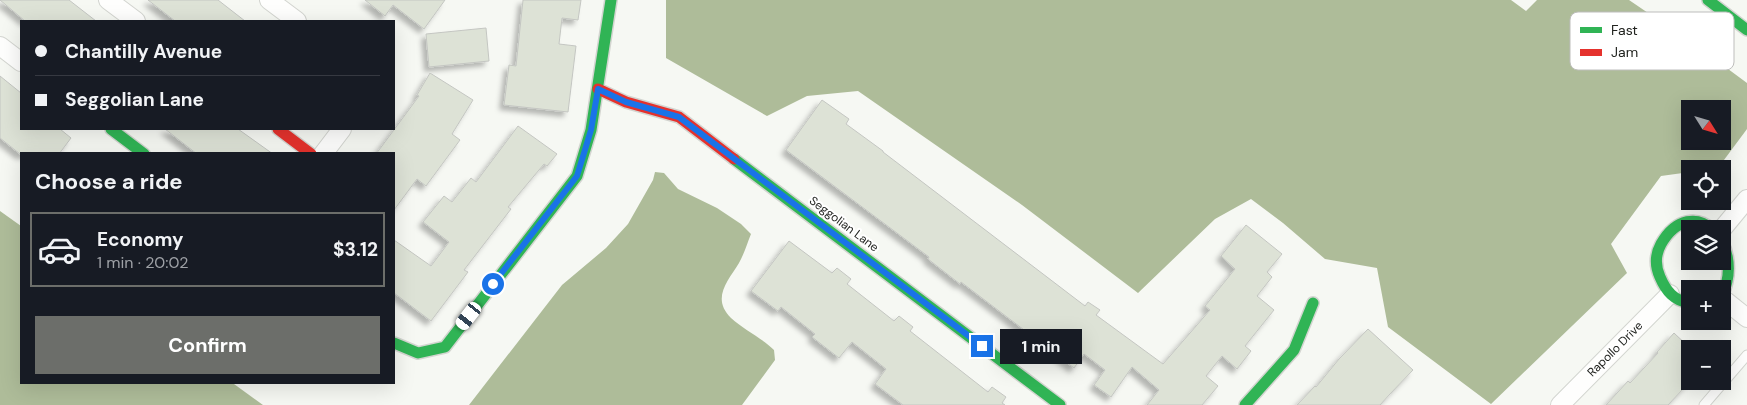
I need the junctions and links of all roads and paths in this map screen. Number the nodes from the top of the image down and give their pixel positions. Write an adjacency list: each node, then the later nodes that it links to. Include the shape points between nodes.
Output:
1 (108, 0): 6 (street)
2 (269, 0): 7 (street)
3 (611, 0): 12 (street)
4 (1708, 0): 5 (street)
5 (1724, 12)
6 (135, 20)
7 (296, 20)
8 (1734, 20): 9 (street)
9 (1747, 30)
10 (0, 46): 11 (street)
11 (20, 61)
12 (598, 89): 29 (street, via 591,130 577,176 445,347 418,353); 31 (street, Seggolian Lane, via 626,102 679,117)
13 (112, 130): 16 (street)
14 (279, 130): 17 (street)
15 (341, 130): 18 (street)
16 (141, 152)
17 (308, 152)
18 (325, 152)
19 (1747, 199): 21 (street)
20 (1681, 224): 24 (street, via 1671,229 1660,244 1655,261 1659,279)
21 (1731, 229)
22 (1740, 272): 23 (street)
23 (1731, 288)
24 (1670, 294): 25 (street); 33 (street, Rapollo Drive)
25 (1681, 300)
26 (1313, 304): 32 (street, via 1294,350)
27 (1731, 305): 28 (street)
28 (1747, 318)
29 (395, 343)
30 (1747, 355): 34 (lane)
31 (1060, 405)
32 (1245, 405)
33 (1560, 405)
34 (1704, 405)

